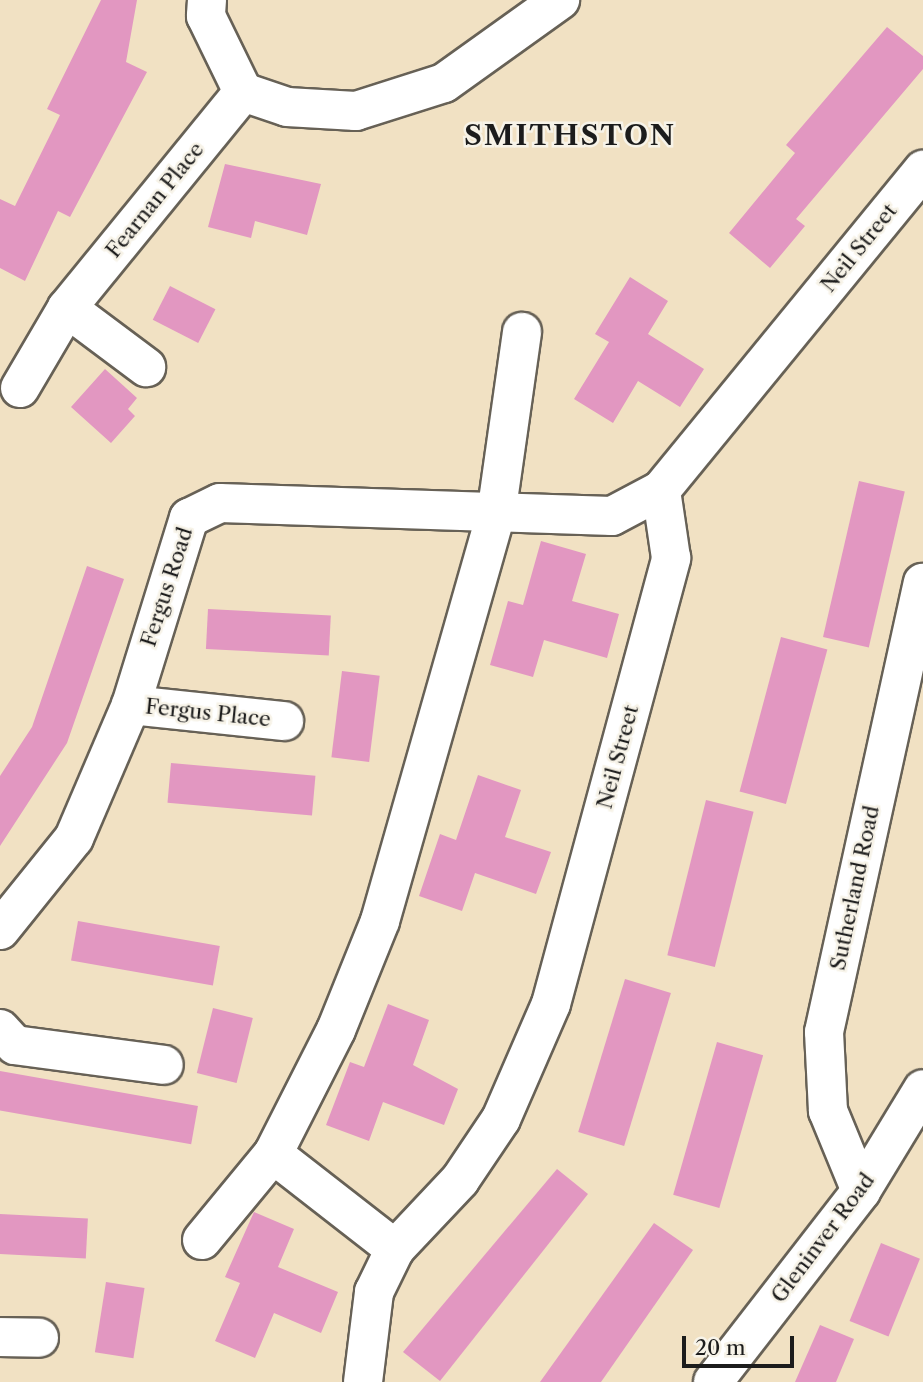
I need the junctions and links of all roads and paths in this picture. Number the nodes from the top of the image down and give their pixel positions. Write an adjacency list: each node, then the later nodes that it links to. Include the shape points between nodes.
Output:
1 (207, 0): 3 (street, via 206,16)
2 (560, 0): 3 (street, via 444,83 356,111 287,107)
3 (243, 92): 5 (street, Fearnan Place)
4 (923, 170): 9 (street, Neil Street)
5 (67, 308): 7 (street); 8 (street, Fearnan Place)
6 (522, 332): 10 (street)
7 (146, 367)
8 (20, 388)
9 (661, 491): 10 (street, Fergus Road, via 612,516); 21 (street, Neil Street, via 671,558 551,1004 501,1119 460,1180)
10 (496, 515): 12 (street, Fergus Road, via 220,503 189,517); 18 (street, via 380,921 336,1030)
11 (923, 583): 19 (street, Sutherland Road, via 824,1032 828,1111)
12 (131, 705): 13 (street, Fergus Place); 14 (street, Fergus Road, via 74,838)
13 (284, 722)
14 (0, 930)
15 (0, 1029): 16 (street, via 15,1045)
16 (164, 1065)
17 (923, 1088): 19 (street, Gleninver Road)
18 (273, 1154): 20 (street); 21 (street)
19 (860, 1191): 25 (street, Gleninver Road)
20 (202, 1240)
21 (394, 1249): 24 (street, Neil Street, via 374,1292)
22 (0, 1337): 23 (street)
23 (39, 1338)
24 (363, 1382)
25 (713, 1382)

